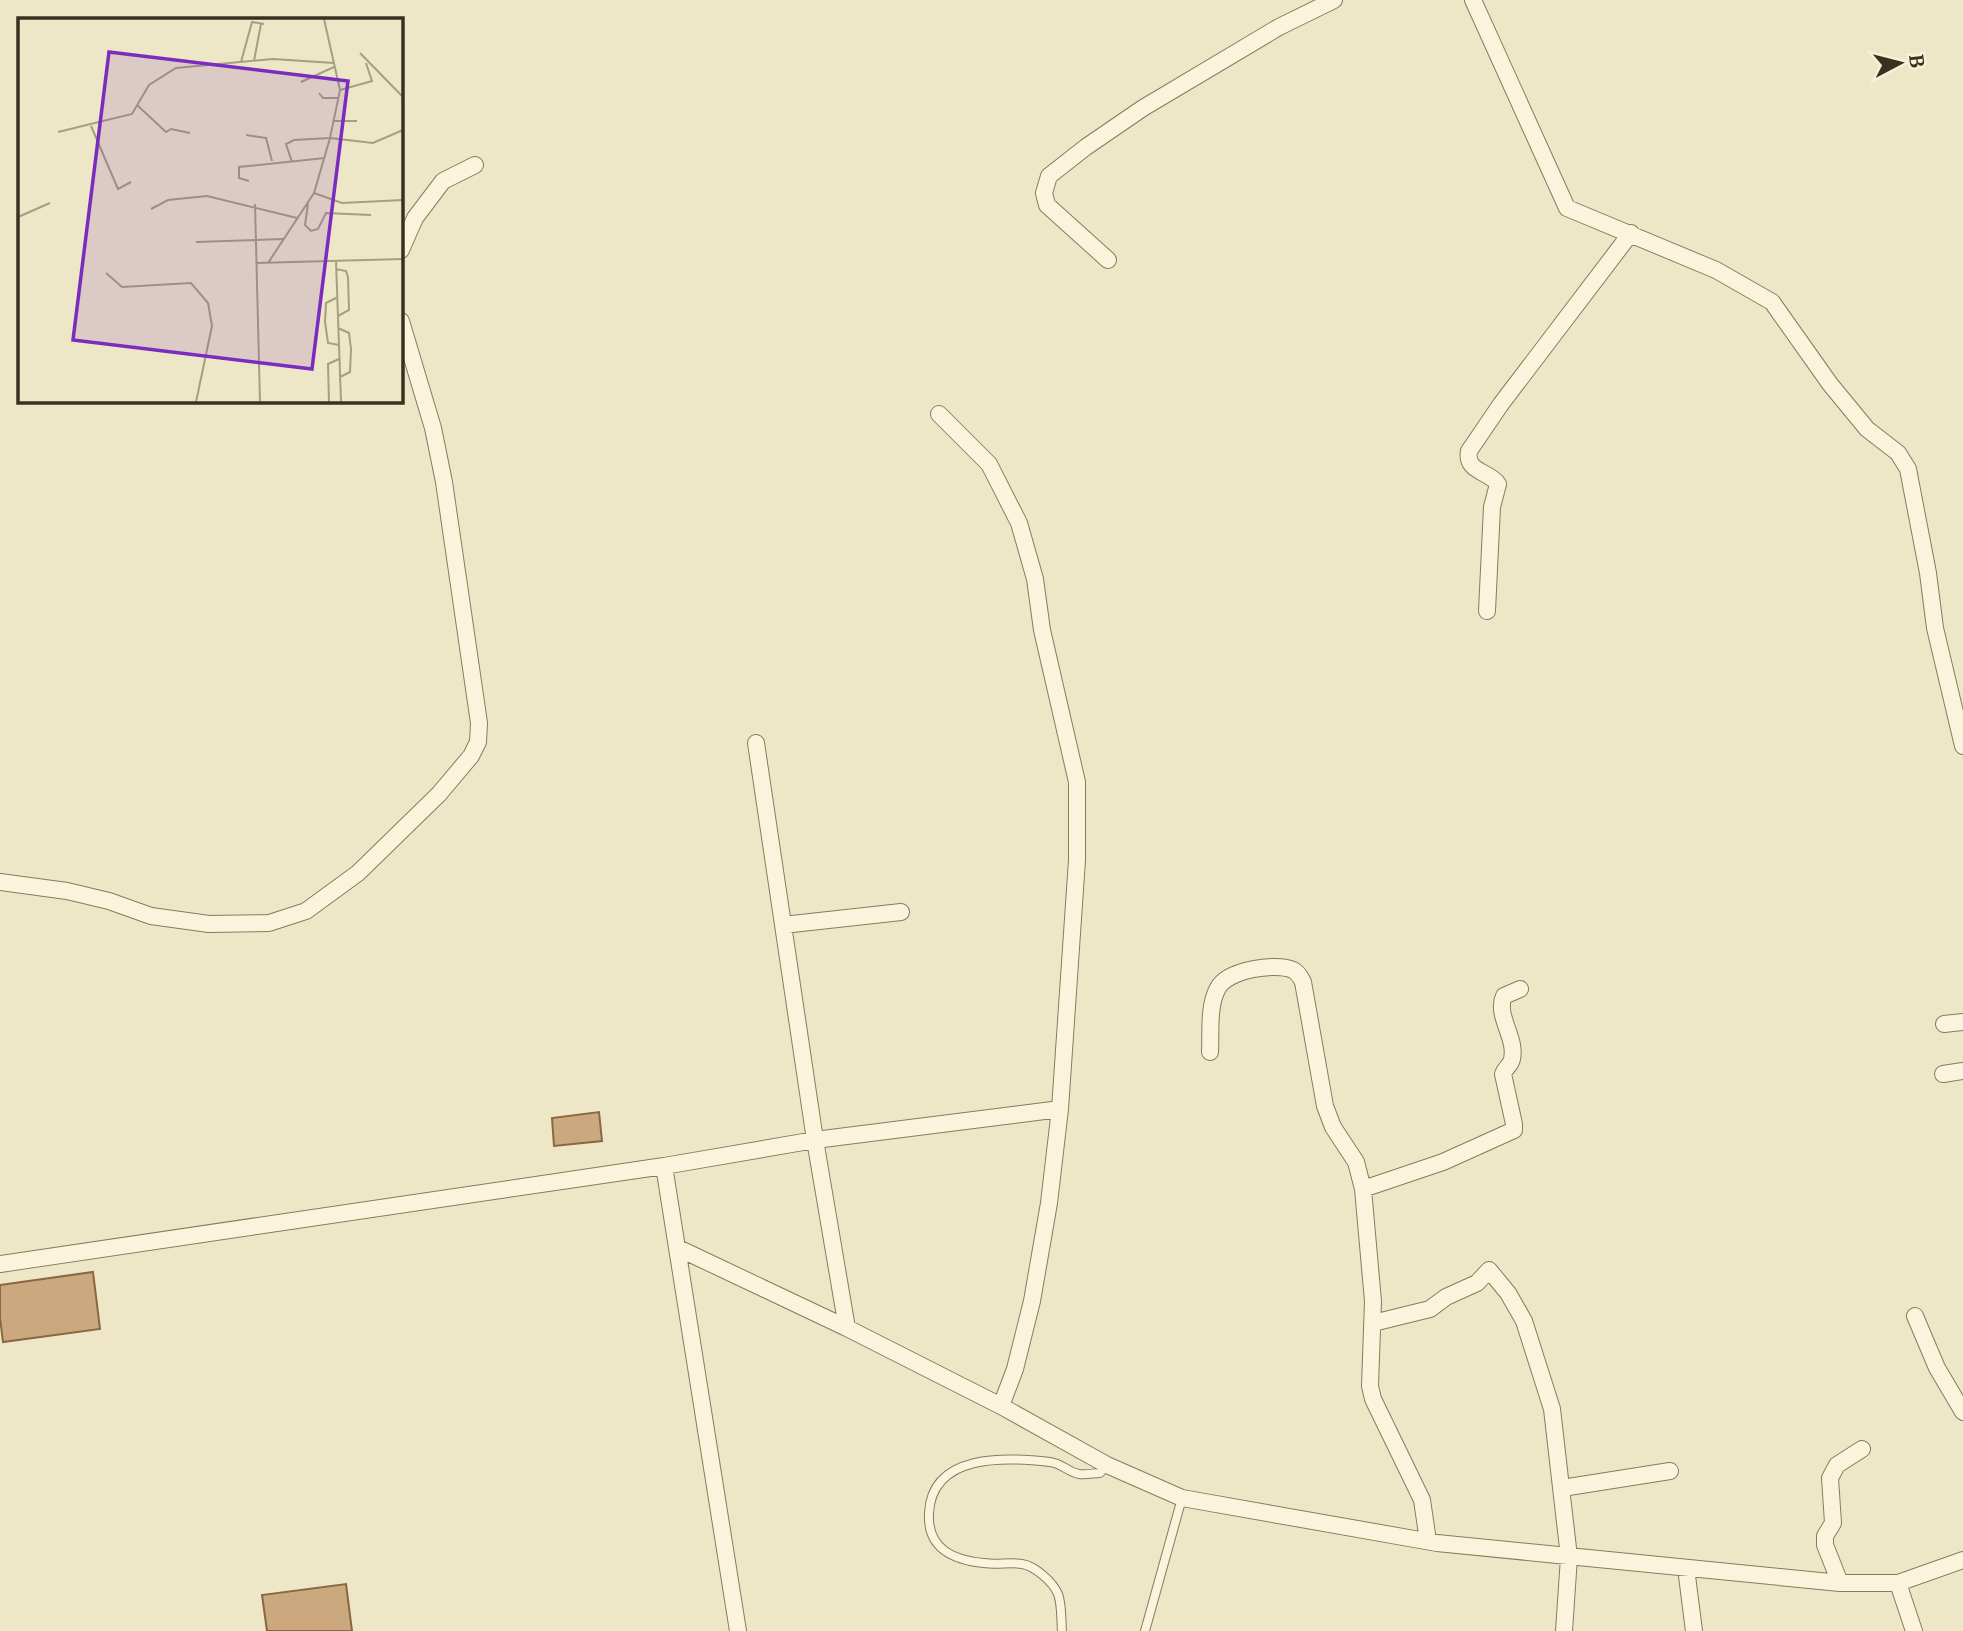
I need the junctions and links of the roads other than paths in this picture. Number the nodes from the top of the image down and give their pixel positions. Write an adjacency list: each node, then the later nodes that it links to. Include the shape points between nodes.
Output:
1 (1334, 0): 6 (street, via 1279,27 1143,108 1049,176 1044,193 1047,205)
2 (1473, 0): 4 (street, via 1567,208)
3 (475, 165): 5 (street, via 443,181 415,218)
4 (1630, 233): 9 (street, via 1469,451 1472,466 1498,484 1492,507); 11 (street, via 1716,270 1772,302 1867,429 1902,457)
5 (402, 248)
6 (1108, 260)
7 (402, 324): 12 (street, via 444,482 479,723 478,742 471,756 358,873 306,911 269,923 209,924 151,916 67,891)
8 (939, 414): 21 (street, via 989,464 1019,523 1077,782 1077,860)
9 (1487, 611)
10 (756, 743): 14 (street)
11 (1963, 746)
12 (0, 882)
13 (901, 912): 14 (street)
14 (783, 925): 22 (street)
15 (1520, 989): 24 (street, via 1504,996 1501,1004 1512,1042 1512,1061 1503,1074 1514,1130 1443,1162)
16 (1963, 1022): 17 (street)
17 (1944, 1024)
18 (1210, 1052): 24 (street, via 1214,998 1226,978 1276,967 1299,974 1325,1106 1356,1162)
19 (1963, 1071): 20 (street)
20 (1943, 1074)
21 (1060, 1108): 22 (street); 30 (street, via 1032,1301)
22 (815, 1140): 23 (street); 29 (street)
23 (664, 1166): 25 (street); 26 (street)
24 (1363, 1189): 28 (street)
25 (678, 1248): 29 (street); 43 (street)
26 (0, 1264)
27 (1915, 1316): 31 (street, via 1937,1368)
28 (1373, 1322): 35 (street, via 1430,1309 1492,1271 1524,1321 1538,1359 1552,1409); 37 (street, via 1373,1399 1422,1500)
29 (847, 1328): 30 (street)
30 (1001, 1406): 33 (street)
31 (1963, 1412)
32 (1862, 1449): 41 (street, via 1837,1465 1830,1478 1833,1523 1825,1545)
33 (1107, 1465): 36 (street); 44 (lane, via 1100,1473 1089,1474 1051,1462 966,1464 942,1478 929,1508 933,1536 944,1552 985,1563 1023,1564 1042,1575 1057,1593)
34 (1670, 1471): 35 (street)
35 (1562, 1488): 38 (street)
36 (1182, 1498): 37 (street); 45 (lane)
37 (1427, 1541): 38 (street)
38 (1569, 1557): 40 (street); 46 (street)
39 (1963, 1560): 42 (street)
40 (1686, 1568): 41 (street); 47 (street)
41 (1840, 1583): 42 (street)
42 (1898, 1583): 48 (street)
43 (738, 1631)
44 (1062, 1631)
45 (1145, 1631)
46 (1564, 1631)
47 (1694, 1631)
48 (1914, 1631)

